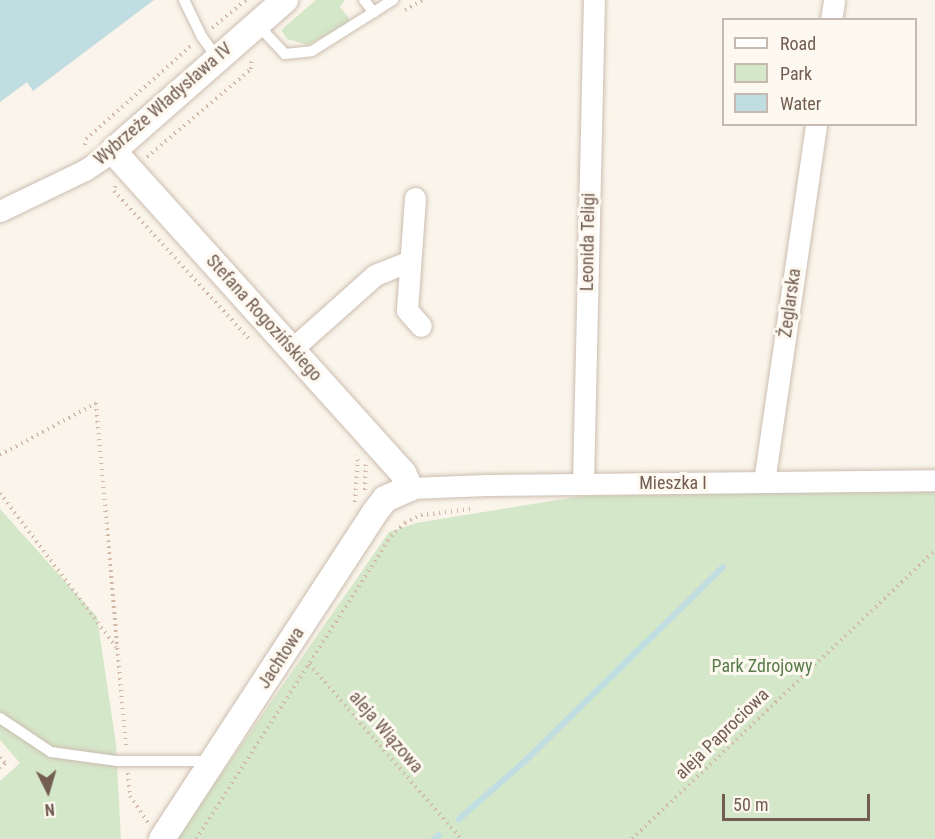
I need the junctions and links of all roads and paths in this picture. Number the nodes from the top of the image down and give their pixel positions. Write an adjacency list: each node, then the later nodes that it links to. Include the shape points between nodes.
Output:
1 (184, 0): 12 (lane)
2 (246, 0): 10 (path)
3 (285, 0): 11 (street, Wybrzeże Władysława IV)
4 (364, 0): 8 (lane)
5 (393, 0): 8 (lane)
6 (594, 0): 29 (street, Leonida Teligi)
7 (834, 0): 9 (street)
8 (374, 13): 11 (lane, via 312,51 285,54)
9 (831, 18)
10 (223, 19)
11 (256, 24): 14 (street, Wybrzeże Władysława IV)
12 (202, 37): 14 (lane); 16 (path)
13 (252, 52): 18 (path, via 251,69)
14 (217, 57): 17 (street, Wybrzeże Władysława IV)
15 (816, 126): 30 (street, Żeglarska)
16 (86, 139)
17 (113, 151): 21 (street, Wybrzeże Władysława IV, via 85,170); 25 (street, Stefana Rogozińskiego)
18 (144, 160)
19 (116, 186): 24 (path, via 114,191)
20 (415, 198): 22 (street)
21 (0, 211)
22 (409, 261): 23 (street, via 407,310); 25 (street, via 375,275)
23 (421, 326)
24 (250, 340)
25 (292, 349): 31 (street, Stefana Rogozińskiego, via 403,473)
26 (355, 454): 33 (path)
27 (0, 455): 32 (path, via 96,403 117,648)
28 (935, 480): 30 (street, Mieszka I)
29 (582, 483): 30 (street, Mieszka I); 31 (street, Mieszka I)
30 (764, 483)
31 (410, 488): 35 (street, Jachtowa, via 386,499)
32 (0, 493)
33 (355, 504)
34 (472, 509): 36 (path, via 413,518)
35 (363, 531): 36 (path); 38 (street, Jachtowa)
36 (384, 547): 39 (path)
37 (935, 550): 47 (path, aleja Paprociowa)
38 (288, 646): 39 (path, aleja Wiązowa); 42 (street, Jachtowa)
39 (309, 664): 45 (path); 46 (path, aleja Wiązowa)
40 (0, 718): 42 (lane, via 51,753 117,761)
41 (0, 757): 43 (path, via 5,763)
42 (215, 761): 44 (street, Jachtowa)
43 (0, 768)
44 (162, 839)
45 (196, 839)
46 (461, 839)
47 (632, 839)

